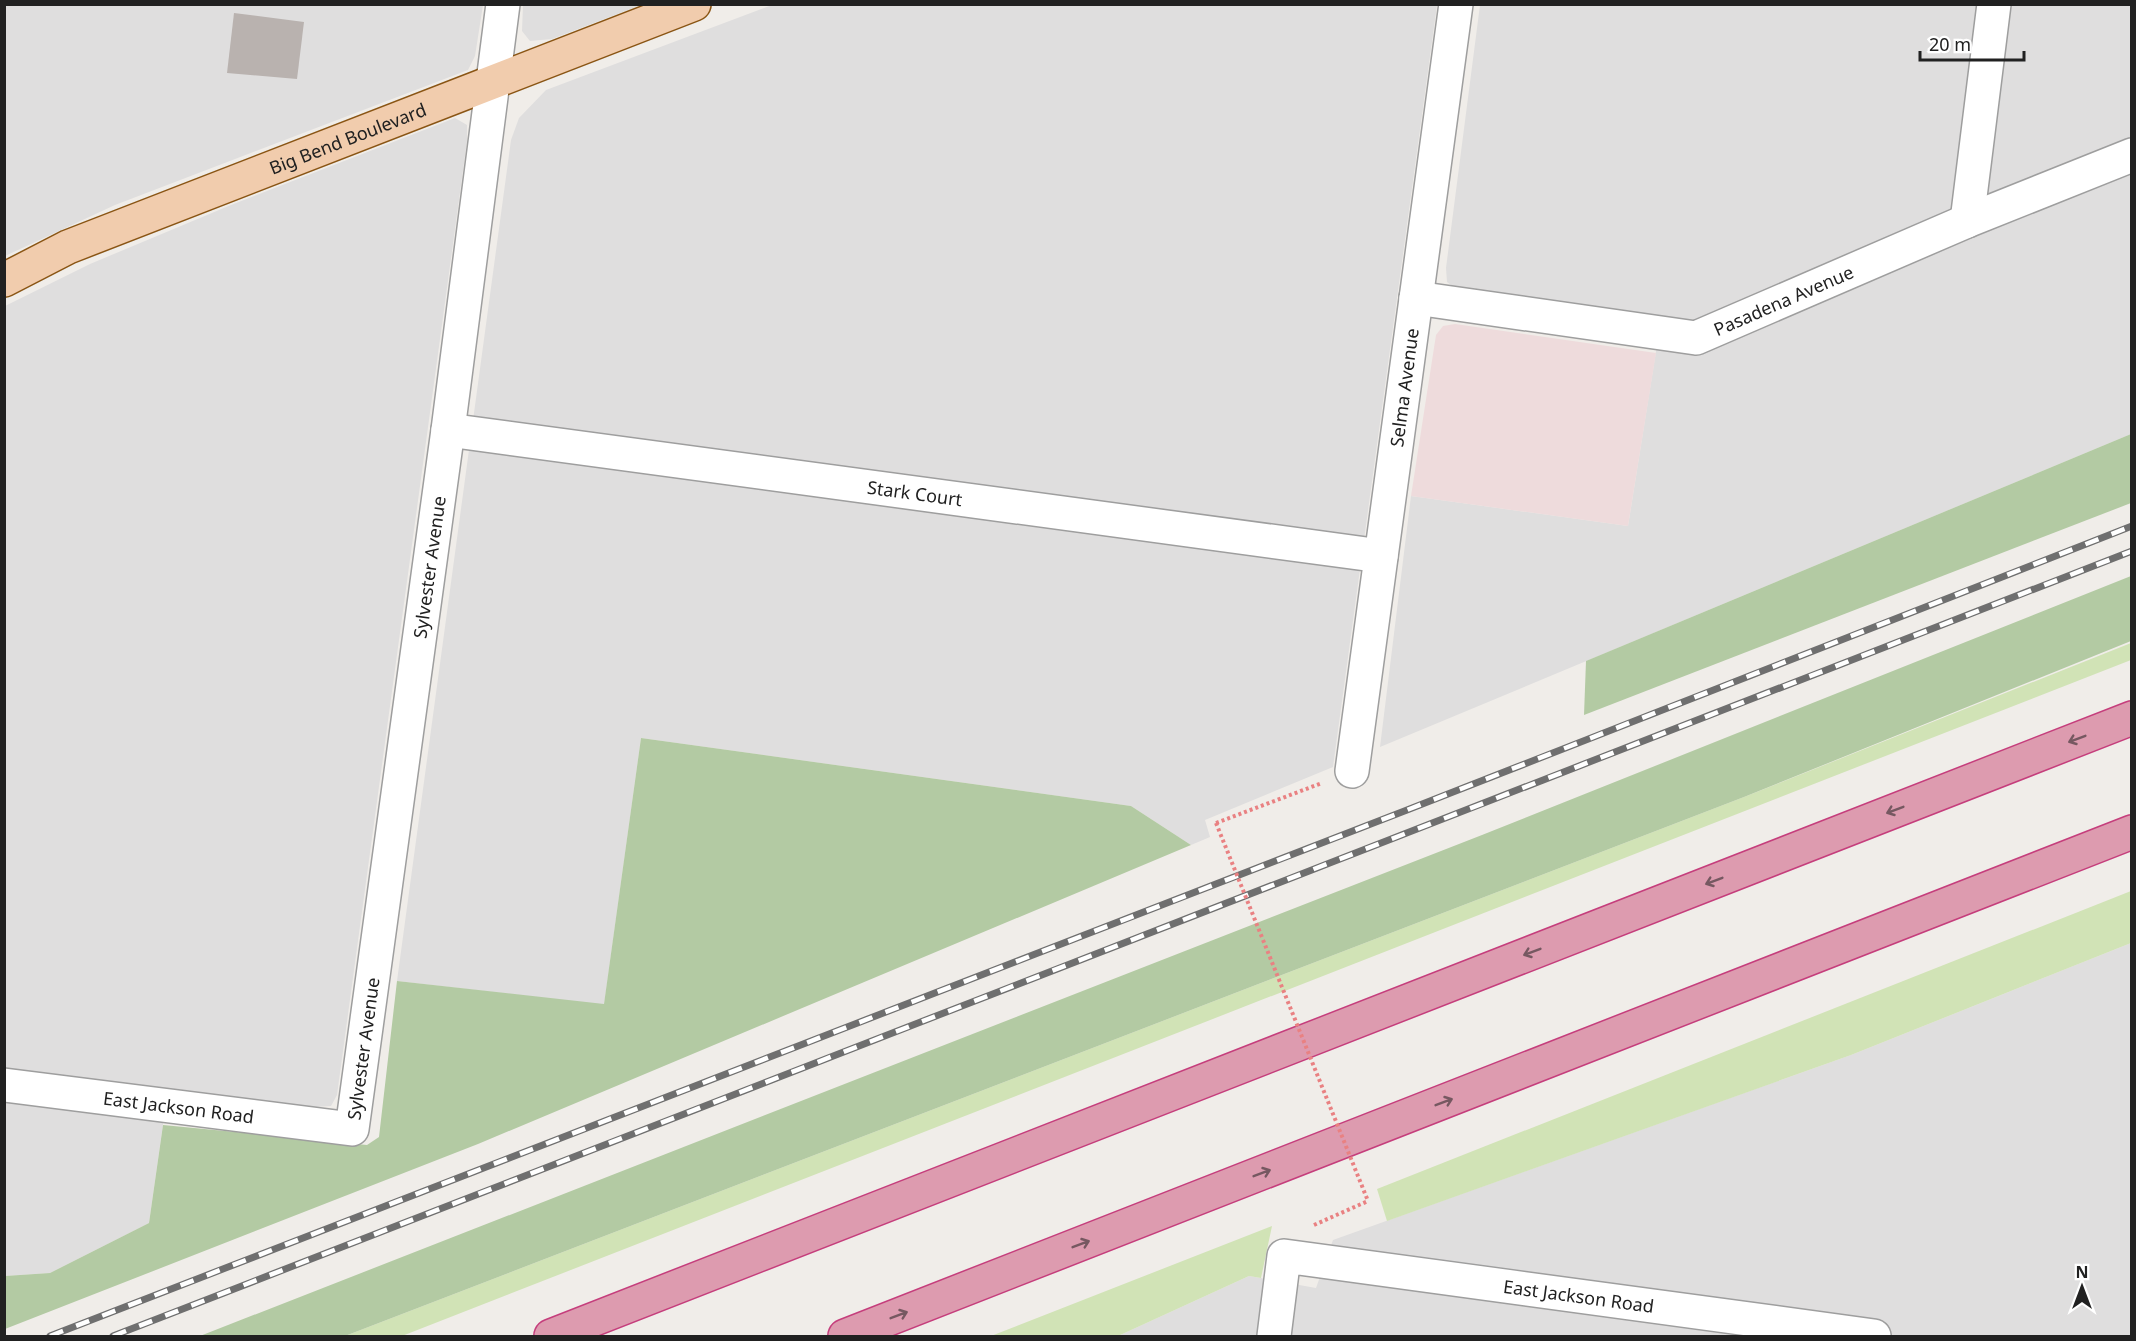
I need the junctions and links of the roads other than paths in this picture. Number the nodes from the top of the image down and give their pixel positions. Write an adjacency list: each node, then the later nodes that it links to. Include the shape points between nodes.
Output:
1 (503, 4): 5 (street, Sylvester Avenue)
2 (694, 4): 5 (main road, Big Bend Boulevard)
3 (1456, 4): 9 (street, Selma Avenue)
4 (1994, 4): 7 (street)
5 (493, 81): 8 (main road, Big Bend Boulevard, via 68,247); 10 (street, Sylvester Avenue)
6 (2132, 155): 7 (street, Pasadena Avenue)
7 (1967, 221): 9 (street, Pasadena Avenue, via 1696,338)
8 (4, 280)
9 (1416, 298): 11 (street, Selma Avenue)
10 (448, 430): 11 (street, Stark Court); 16 (street, Sylvester Avenue)
11 (1381, 555): 13 (street, Selma Avenue)
12 (2132, 718): 17 (highway, one-way to 17)
13 (1352, 771)
14 (2132, 832): 18 (highway, one-way to 14)
15 (4, 1085): 16 (street, East Jackson Road)
16 (352, 1129)
17 (551, 1336)
18 (845, 1336)
19 (1274, 1336): 20 (street, East Jackson Road, via 1284,1256)
20 (1874, 1336)

